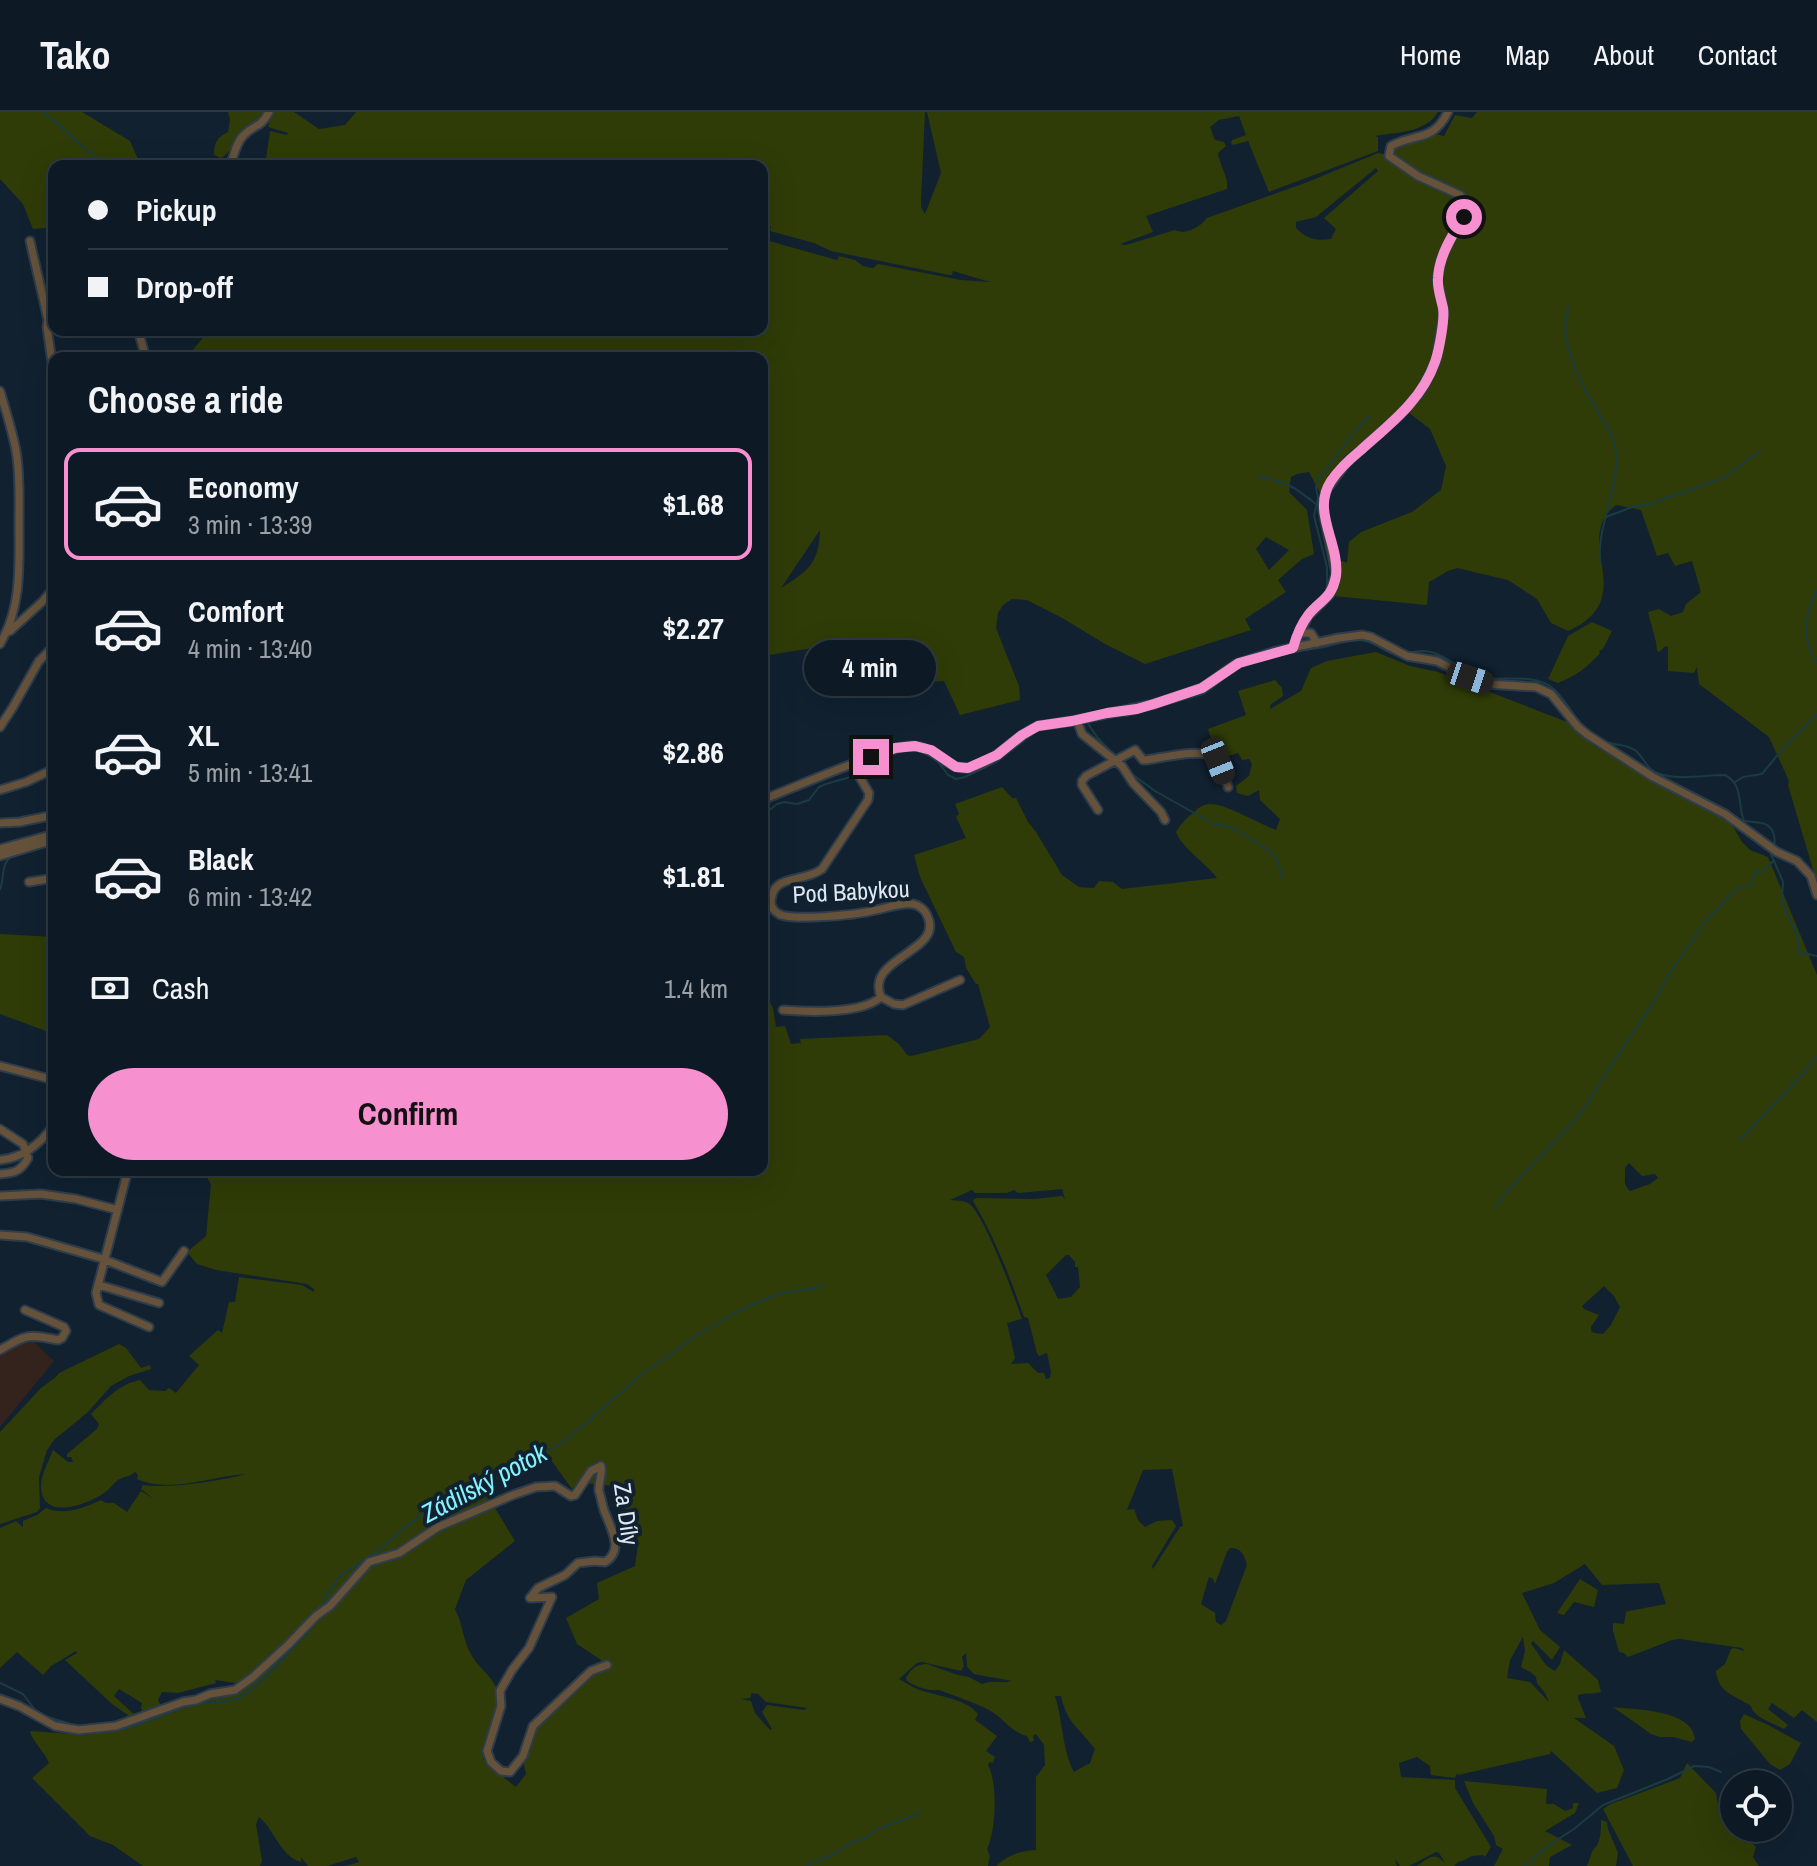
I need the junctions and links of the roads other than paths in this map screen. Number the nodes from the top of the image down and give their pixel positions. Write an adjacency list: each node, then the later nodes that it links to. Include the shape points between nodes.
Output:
1 (269, 112): 3 (street, via 261,125 244,135)
2 (1448, 112): 8 (street, via 1427,135 1391,146 1389,156 1466,202 1437,280 1444,312 1436,361 1421,391 1346,463 1327,489 1323,511 1336,573 1330,594)
3 (232, 160)
4 (30, 241): 5 (street)
5 (48, 320)
6 (0, 391): 9 (street, via 17,455 19,491 18,591)
7 (48, 595): 9 (street)
8 (1299, 633): 10 (street, via 1311,633); 12 (street)
9 (5, 635): 11 (street)
10 (1317, 643): 12 (street); 32 (street, via 1362,635 1488,684 1536,687 1551,694 1588,735 1797,861 1811,876)
11 (0, 644)
12 (1293, 648): 14 (street, via 1243,661 1202,688)
13 (48, 652): 15 (street)
14 (1078, 723): 16 (street, via 1082,734); 17 (street, via 1030,730 997,755 968,768 915,746 895,748)
15 (0, 727)
16 (1118, 759): 19 (street, via 1135,750 1143,760 1204,753 1218,761); 22 (street, via 1082,781); 24 (street)
17 (856, 771): 21 (street); 34 (street, Pod Babykou, via 868,798 826,864 818,873 777,885 770,900 776,913 796,917 913,904 926,912 926,937 880,977)
18 (48, 772): 20 (street)
19 (1228, 787)
20 (0, 790)
21 (768, 798)
22 (1098, 810)
23 (48, 816): 25 (street)
24 (1165, 820)
25 (0, 823)
26 (48, 842): 28 (street)
27 (48, 843): 29 (street)
28 (0, 849)
29 (0, 856)
30 (48, 879): 31 (street)
31 (29, 882)
32 (1817, 895)
33 (960, 980): 34 (street, via 903,1005)
34 (881, 997): 35 (street, via 867,1006)
35 (786, 1013)
36 (0, 1066): 37 (street)
37 (48, 1078)
38 (0, 1129): 40 (street)
39 (48, 1133): 40 (street)
40 (27, 1152): 41 (street); 42 (street, via 22,1168)
41 (0, 1160)
42 (0, 1174)
43 (126, 1176): 45 (street)
44 (0, 1196): 45 (street, via 41,1194)
45 (118, 1210): 48 (street)
46 (0, 1235): 48 (street, via 27,1237)
47 (184, 1251): 48 (street, via 162,1282)
48 (105, 1260): 49 (street)
49 (99, 1285): 50 (street); 52 (street, via 99,1305)
50 (159, 1303)
51 (25, 1310): 53 (street, via 64,1327 64,1336 29,1336)
52 (149, 1327)
53 (0, 1350)
54 (607, 1665): 55 (street, Za Díly, via 591,1671 533,1726 523,1756 510,1772 491,1762 487,1751 501,1706 500,1691 529,1648 552,1597 530,1598 578,1563 612,1558 616,1546 598,1485 601,1466 591,1471 575,1495 550,1485 536,1487 438,1527 399,1553 369,1562 239,1689 116,1726 79,1730 55,1726)
55 (0, 1699)

